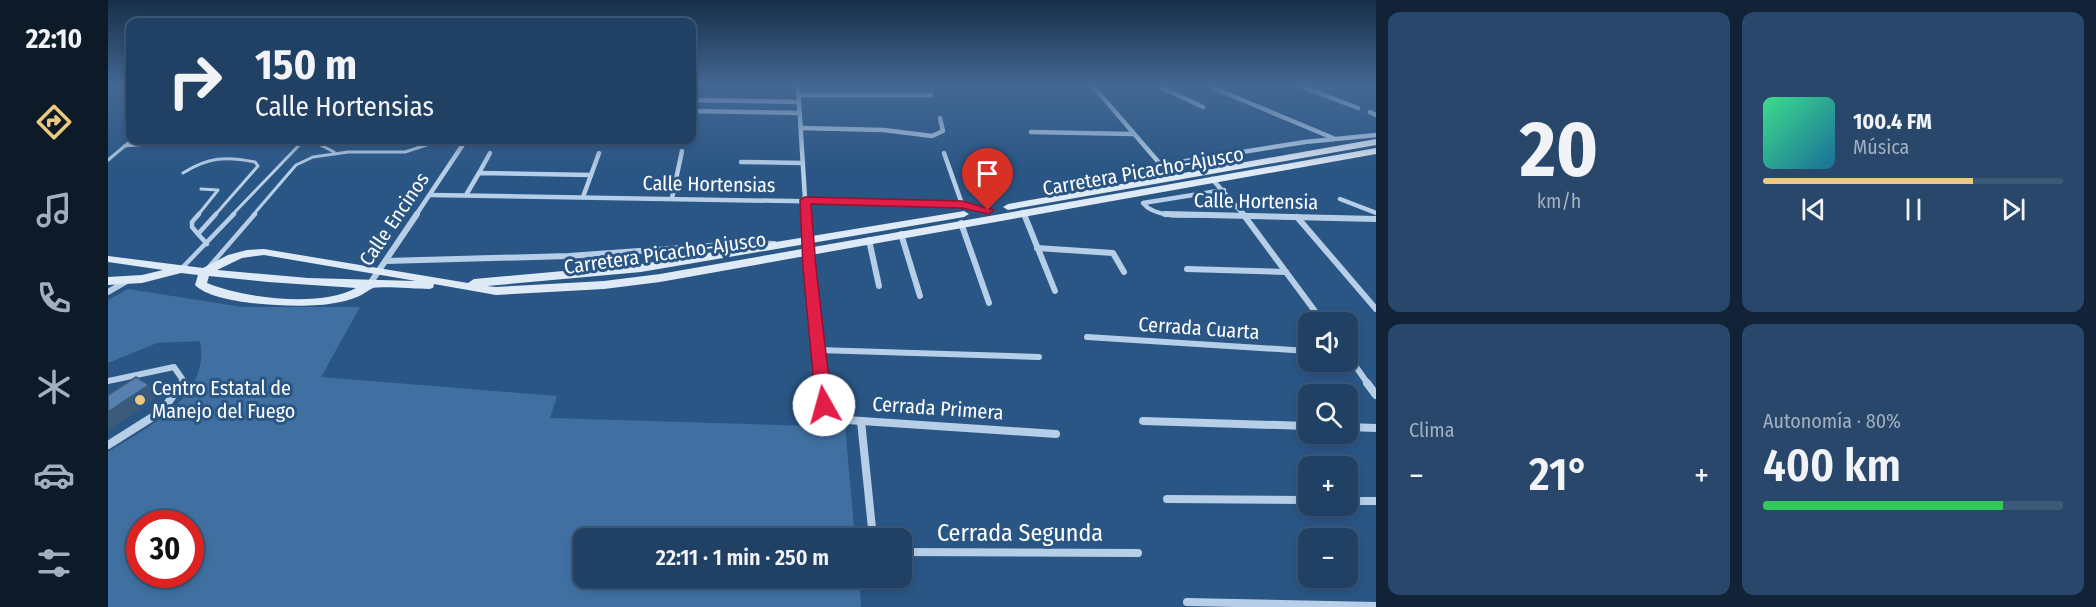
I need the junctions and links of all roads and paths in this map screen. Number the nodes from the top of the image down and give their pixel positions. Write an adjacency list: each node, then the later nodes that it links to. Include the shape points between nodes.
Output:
1 (800, 114): 5 (street)
2 (1117, 114): 7 (street)
3 (1277, 114): 9 (street)
4 (940, 118): 5 (street, via 943,131 932,136 884,130)
5 (801, 128): 26 (street)
6 (1031, 132): 7 (street)
7 (1134, 135): 27 (street)
8 (1376, 135): 9 (street)
9 (1334, 138): 27 (street)
10 (1376, 142): 31 (main road, Carretera Picacho-Ajusco)
11 (127, 144): 17 (lane)
12 (148, 144): 17 (lane)
13 (300, 144): 52 (lane)
14 (316, 144): 23 (lane)
15 (434, 144): 23 (lane, via 407,153)
16 (463, 144): 35 (street, Calle Encinos)
17 (124, 146): 24 (lane)
18 (682, 151): 38 (street)
19 (1376, 152): 32 (main road, Carretera Picacho-Ajusco)
20 (490, 153): 29 (street)
21 (599, 153): 30 (street)
22 (944, 153): 41 (street)
23 (338, 154): 62 (lane, via 321,154 296,165)
24 (108, 160)
25 (741, 162): 26 (street)
26 (803, 163): 40 (street)
27 (1161, 165): 31 (street)
28 (183, 173): 49 (lane, via 218,156 255,162 258,166)
29 (479, 173): 30 (street); 36 (street)
30 (591, 175): 37 (street)
31 (1174, 175): 42 (main road, Carretera Picacho-Ajusco)
32 (1212, 179): 34 (street); 43 (main road, Carretera Picacho-Ajusco)
33 (201, 189): 49 (lane, via 218,190 192,222)
34 (1224, 190): 45 (street); 45 (street, Calle Hortensia, via 1143,202 1146,207 1166,214)
35 (429, 195): 36 (street, Calle Hortensias); 57 (street, Calle Encinos)
36 (466, 195): 37 (street, Calle Hortensias)
37 (583, 197): 38 (street, Calle Hortensias)
38 (672, 198): 40 (street, Calle Hortensias)
39 (1340, 199): 44 (street)
40 (805, 200): 41 (street, Calle Hortensias); 54 (street)
41 (962, 204): 42 (street, Calle Hortensias)
42 (988, 210): 54 (main road, Carretera Picacho-Ajusco)
43 (1023, 212): 48 (main road, Carretera Picacho-Ajusco); 55 (street)
44 (1376, 213)
45 (1245, 216): 46 (street, Calle Hortensia); 61 (street)
46 (1297, 217): 47 (street, Calle Hortensia); 72 (street)
47 (1376, 219)
48 (962, 223): 50 (main road, Carretera Picacho-Ajusco); 71 (street)
49 (198, 234): 52 (lane)
50 (901, 234): 51 (main road, Carretera Picacho-Ajusco); 70 (street)
51 (869, 240): 54 (main road, Carretera Picacho-Ajusco); 67 (street)
52 (207, 244): 59 (lane)
53 (789, 244): 54 (main road, Carretera Picacho-Ajusco); 57 (street); 65 (main road, Carretera Picacho-Ajusco, via 641,268)
54 (808, 246): 65 (main road, Carretera Picacho-Ajusco, via 604,285 496,291); 75 (street)
55 (1036, 248): 60 (street, via 1113,253); 68 (street)
56 (108, 259): 59 (main road, Carretera Picacho-Ajusco)
57 (382, 265): 62 (main road, via 255,252 226,257); 65 (main road); 66 (street, Calle Encinos)
58 (1186, 269): 61 (street)
59 (180, 270): 62 (main road, Carretera Picacho-Ajusco); 64 (main road)
60 (1124, 272)
61 (1286, 272): 73 (street)
62 (204, 273): 66 (main road, Carretera Picacho-Ajusco, via 279,282); 66 (main road, via 201,285 215,292 260,300 345,300)
63 (108, 281): 64 (main road)
64 (128, 281): 69 (street)
65 (454, 285): 66 (main road, Carretera Picacho-Ajusco)
66 (368, 286)
67 (879, 286)
68 (1055, 291)
69 (108, 292)
70 (920, 296)
71 (988, 303)
72 (1376, 309)
73 (1316, 312)
74 (1087, 337): 76 (street, Cerrada Cuarta)
75 (818, 350): 77 (street); 81 (street, Cerrada Primera, via 824,405 832,416)
76 (1298, 350)
77 (1039, 357)
78 (1358, 369): 80 (street)
79 (108, 381): 87 (street, via 174,367 183,380 178,395 156,416)
80 (1376, 394)
81 (861, 421): 86 (street, Cerrada Primera); 92 (street)
82 (1143, 421): 83 (street)
83 (1298, 426)
84 (1358, 427): 85 (street)
85 (1376, 428)
86 (1056, 434)
87 (108, 445)
88 (1167, 499): 89 (street)
89 (1298, 500)
90 (1358, 501): 91 (street)
91 (1376, 501)
92 (872, 528)
93 (912, 552): 94 (street, Cerrada Segunda)
94 (1138, 553)
95 (1187, 602): 96 (street)
96 (1376, 606)

